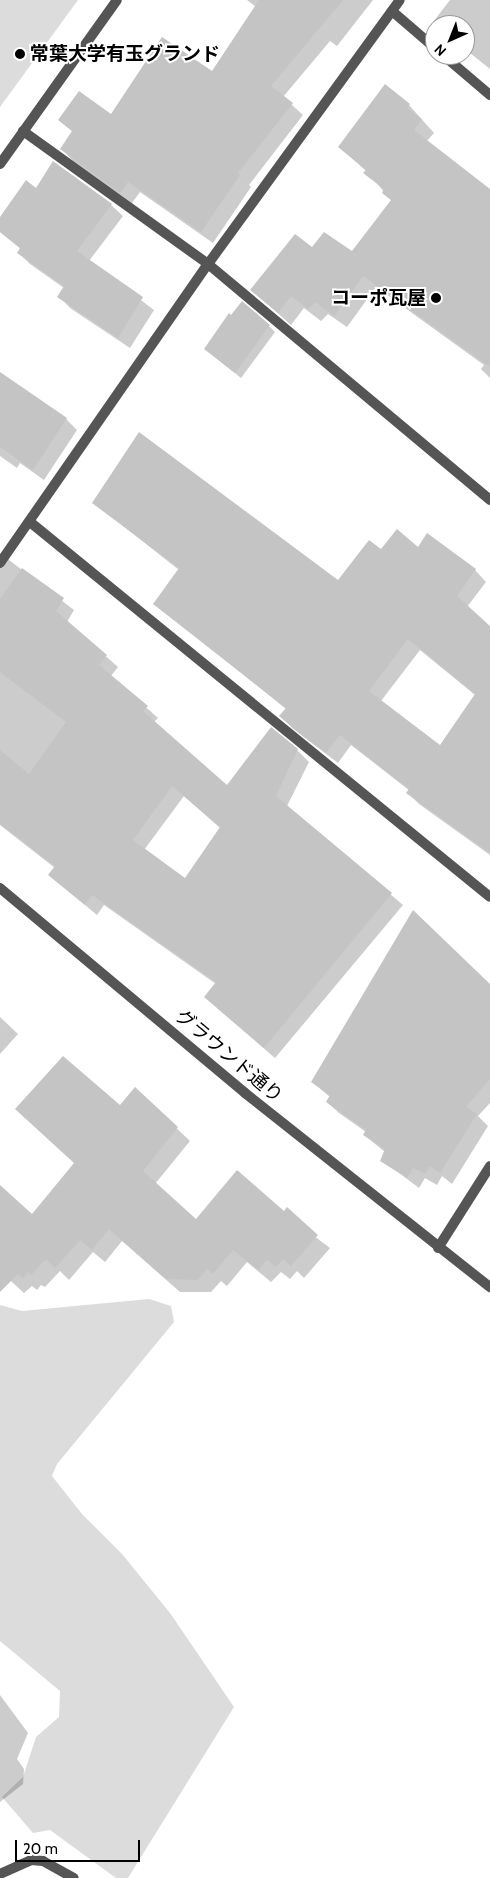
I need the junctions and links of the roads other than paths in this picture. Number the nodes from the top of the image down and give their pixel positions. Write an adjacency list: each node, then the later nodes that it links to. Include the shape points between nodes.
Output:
1 (117, 0): 7 (street)
2 (400, 0): 3 (street)
3 (392, 11): 4 (street); 9 (street)
4 (425, 39)
5 (455, 65): 6 (street)
6 (490, 95)
7 (23, 132): 8 (street); 9 (street)
8 (0, 164)
9 (208, 264): 10 (street); 11 (street)
10 (490, 500)
11 (30, 522): 12 (street); 14 (street)
12 (0, 563)
13 (0, 888): 16 (street, グラウンド通り, via 245,1093)
14 (490, 897)
15 (490, 1166): 16 (street)
16 (438, 1248): 17 (street, グラウンド通り)
17 (490, 1287)
18 (0, 1874): 19 (street, via 31,1860 43,1861)
19 (74, 1878)

